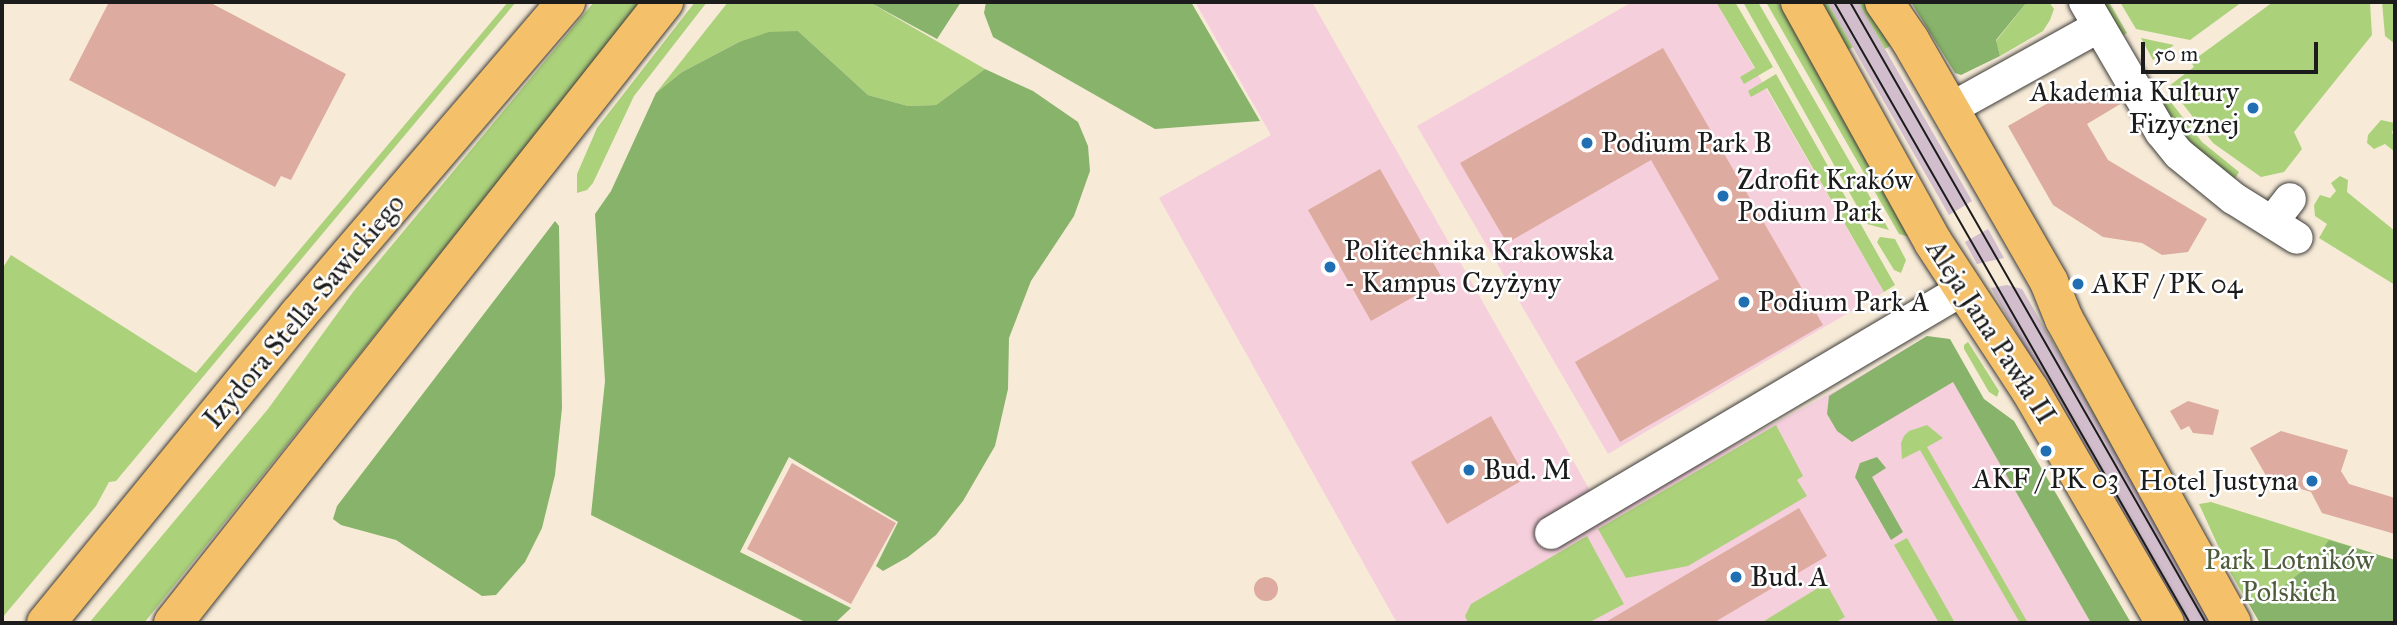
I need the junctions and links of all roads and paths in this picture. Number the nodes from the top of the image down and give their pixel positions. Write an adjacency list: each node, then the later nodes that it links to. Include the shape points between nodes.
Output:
1 (566, 2): 10 (main road, Izydora Stella-Sawickiego, via 298,315)
2 (664, 2): 11 (main road)
3 (1800, 2): 8 (main road, Aleja Jana Pawła II, via 1858,111)
4 (1884, 2): 6 (main road)
5 (2091, 14): 6 (street); 7 (street, via 2161,132 2179,154 2233,198)
6 (1950, 109): 13 (main road, via 2049,282 2064,319)
7 (2286, 219)
8 (1964, 289): 9 (street); 12 (main road, Aleja Jana Pawła II, via 2030,390)
9 (1551, 533)
10 (59, 614)
11 (173, 623)
12 (2165, 623)
13 (2232, 623)

